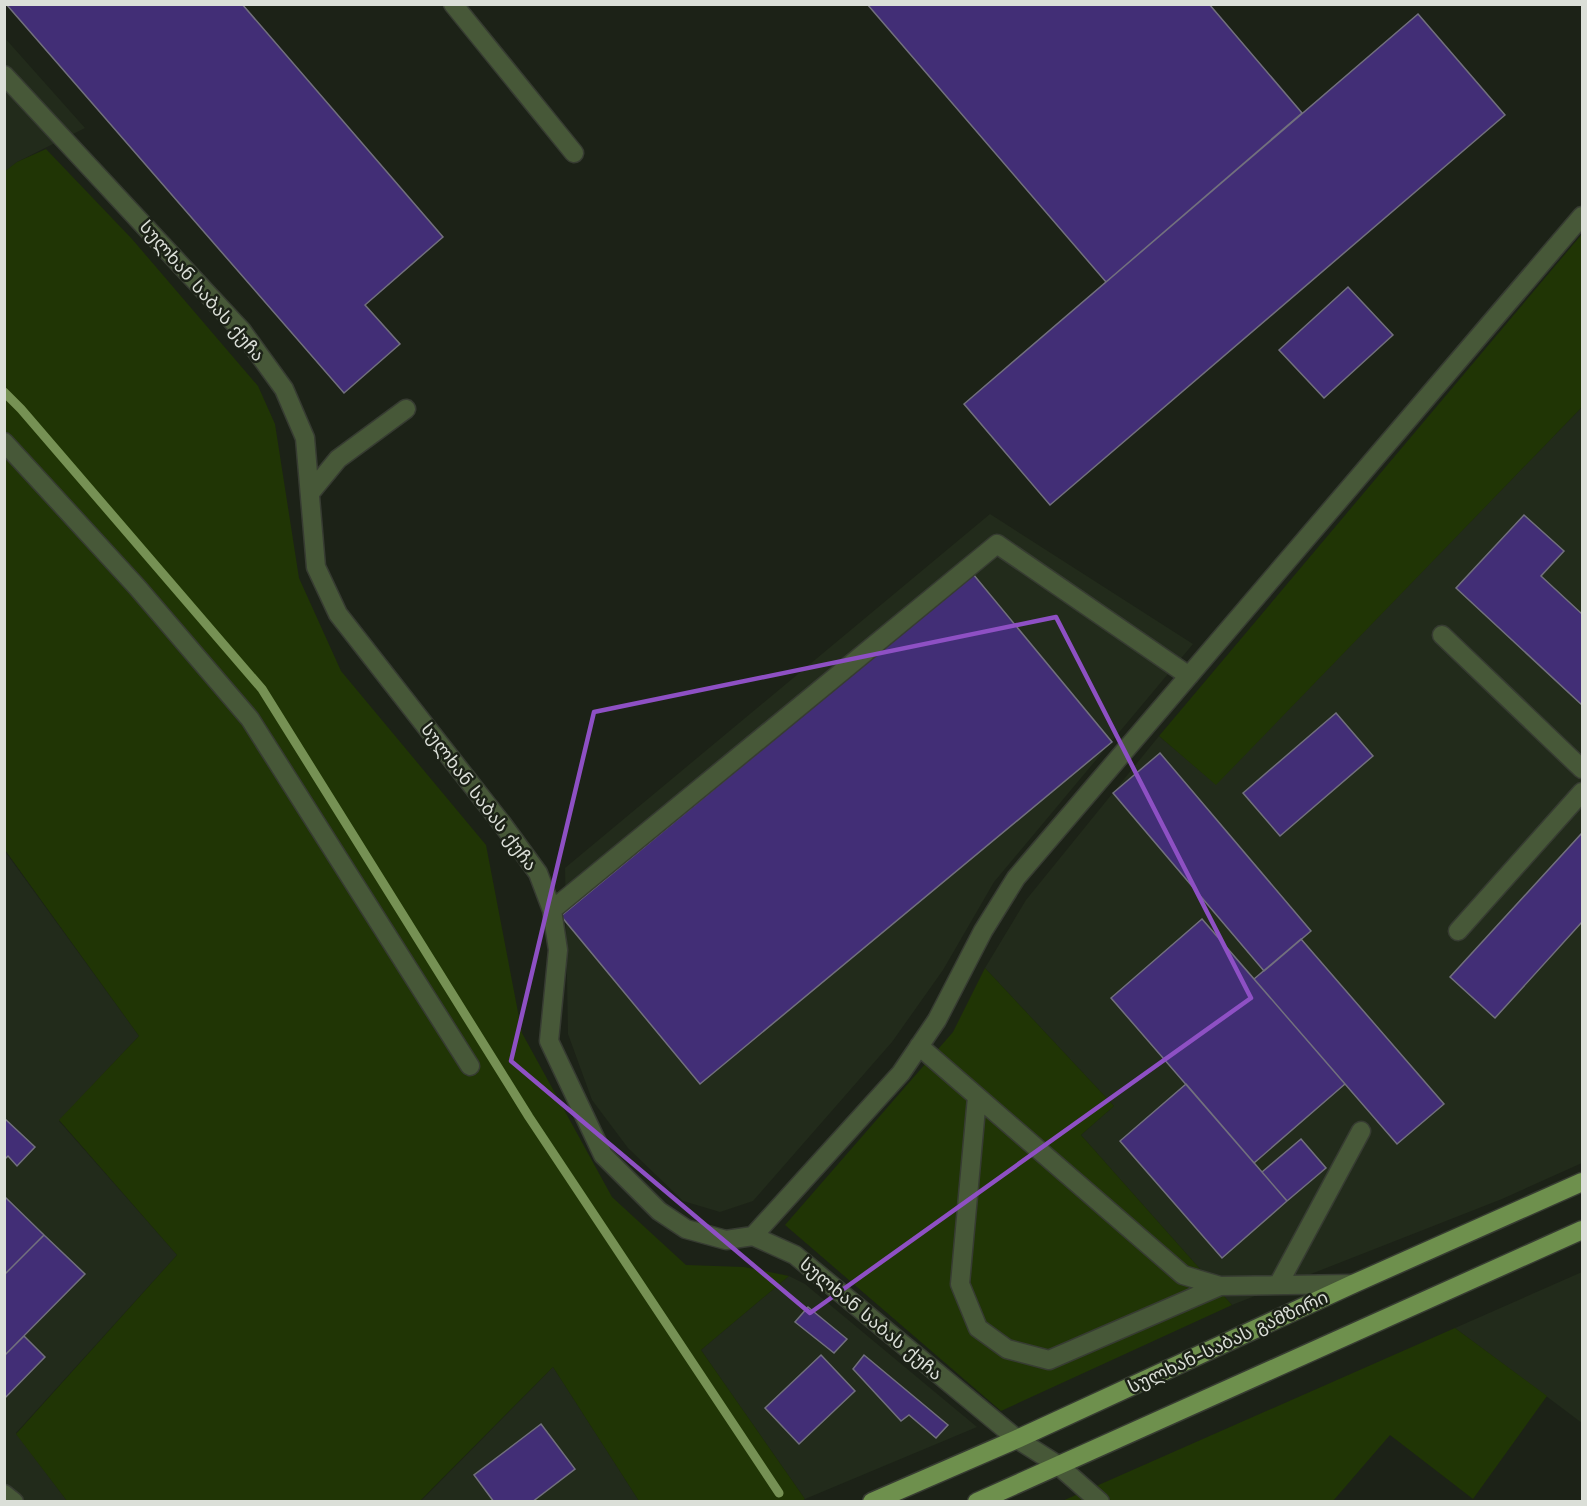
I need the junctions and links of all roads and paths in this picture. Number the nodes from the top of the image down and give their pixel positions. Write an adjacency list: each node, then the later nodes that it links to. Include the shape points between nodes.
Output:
1 (453, 4): 3 (street)
2 (4, 75): 7 (street, სულხან საბას ქუჩა, via 242,331 284,389 305,438)
3 (574, 153)
4 (1582, 216): 9 (street)
5 (406, 409): 7 (street, via 338,459)
6 (4, 442): 15 (street, via 137,587 250,719)
7 (310, 494): 12 (street, სულხან საბას ქუჩა, via 316,567 338,614 538,873)
8 (1442, 635): 10 (street)
9 (1188, 676): 12 (street, via 997,544); 14 (street, via 1016,878 983,931 938,1020)
10 (1582, 769)
11 (1582, 792): 13 (street)
12 (552, 910): 20 (street, სულხან საბას ქუჩა, via 558,950 549,1041 603,1155 659,1211 686,1229 726,1240)
13 (1458, 931)
14 (919, 1046): 16 (street); 20 (street, via 901,1073)
15 (470, 1066)
16 (977, 1097): 23 (street, via 1183,1275); 23 (street, via 960,1284 978,1328 1007,1349 1049,1360)
17 (1361, 1131): 22 (street)
18 (1582, 1182): 21 (main road, სულხან-საბას გამზირი)
19 (1582, 1230): 25 (main road)
20 (753, 1236): 24 (street, სულხან საბას ქუჩა, via 795,1256)
21 (1353, 1284): 22 (street); 24 (main road, სულხან-საბას გამზირი)
22 (1278, 1285): 23 (street)
23 (1220, 1286)
24 (1017, 1439): 25 (street, სულხან საბას ქუჩა); 28 (main road, სულხან-საბას გამზირი)
25 (1059, 1465): 29 (main road); 30 (street, სულხან საბას ქუჩა)
26 (4, 1494): 27 (street)
27 (14, 1502)
28 (872, 1502)
29 (977, 1502)
30 (1100, 1502)

